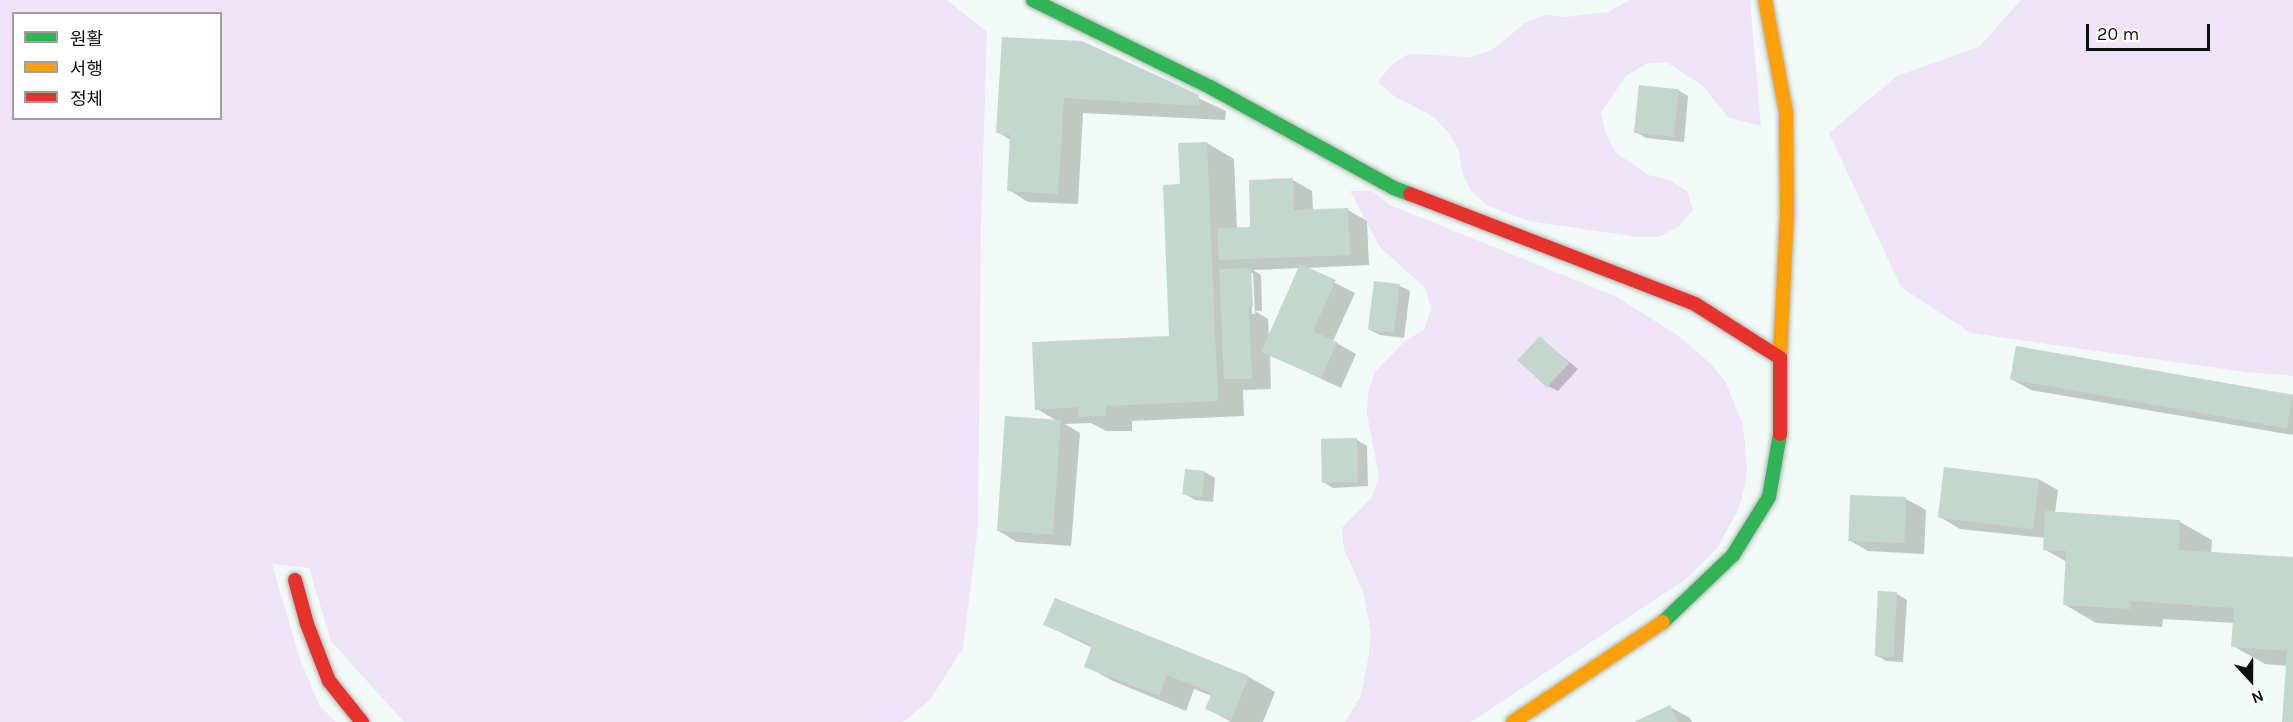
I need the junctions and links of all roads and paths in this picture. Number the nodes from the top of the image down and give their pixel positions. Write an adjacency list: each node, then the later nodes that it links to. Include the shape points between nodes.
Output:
1 (1033, 0): 3 (street, via 1210,87 1394,189 1695,304)
2 (1765, 0): 3 (street, via 1786,112 1787,213)
3 (1780, 358): 6 (street, via 1782,422 1769,497 1733,555 1660,625)
4 (295, 580): 5 (street, via 307,624 330,681)
5 (362, 722)
6 (1513, 722)

